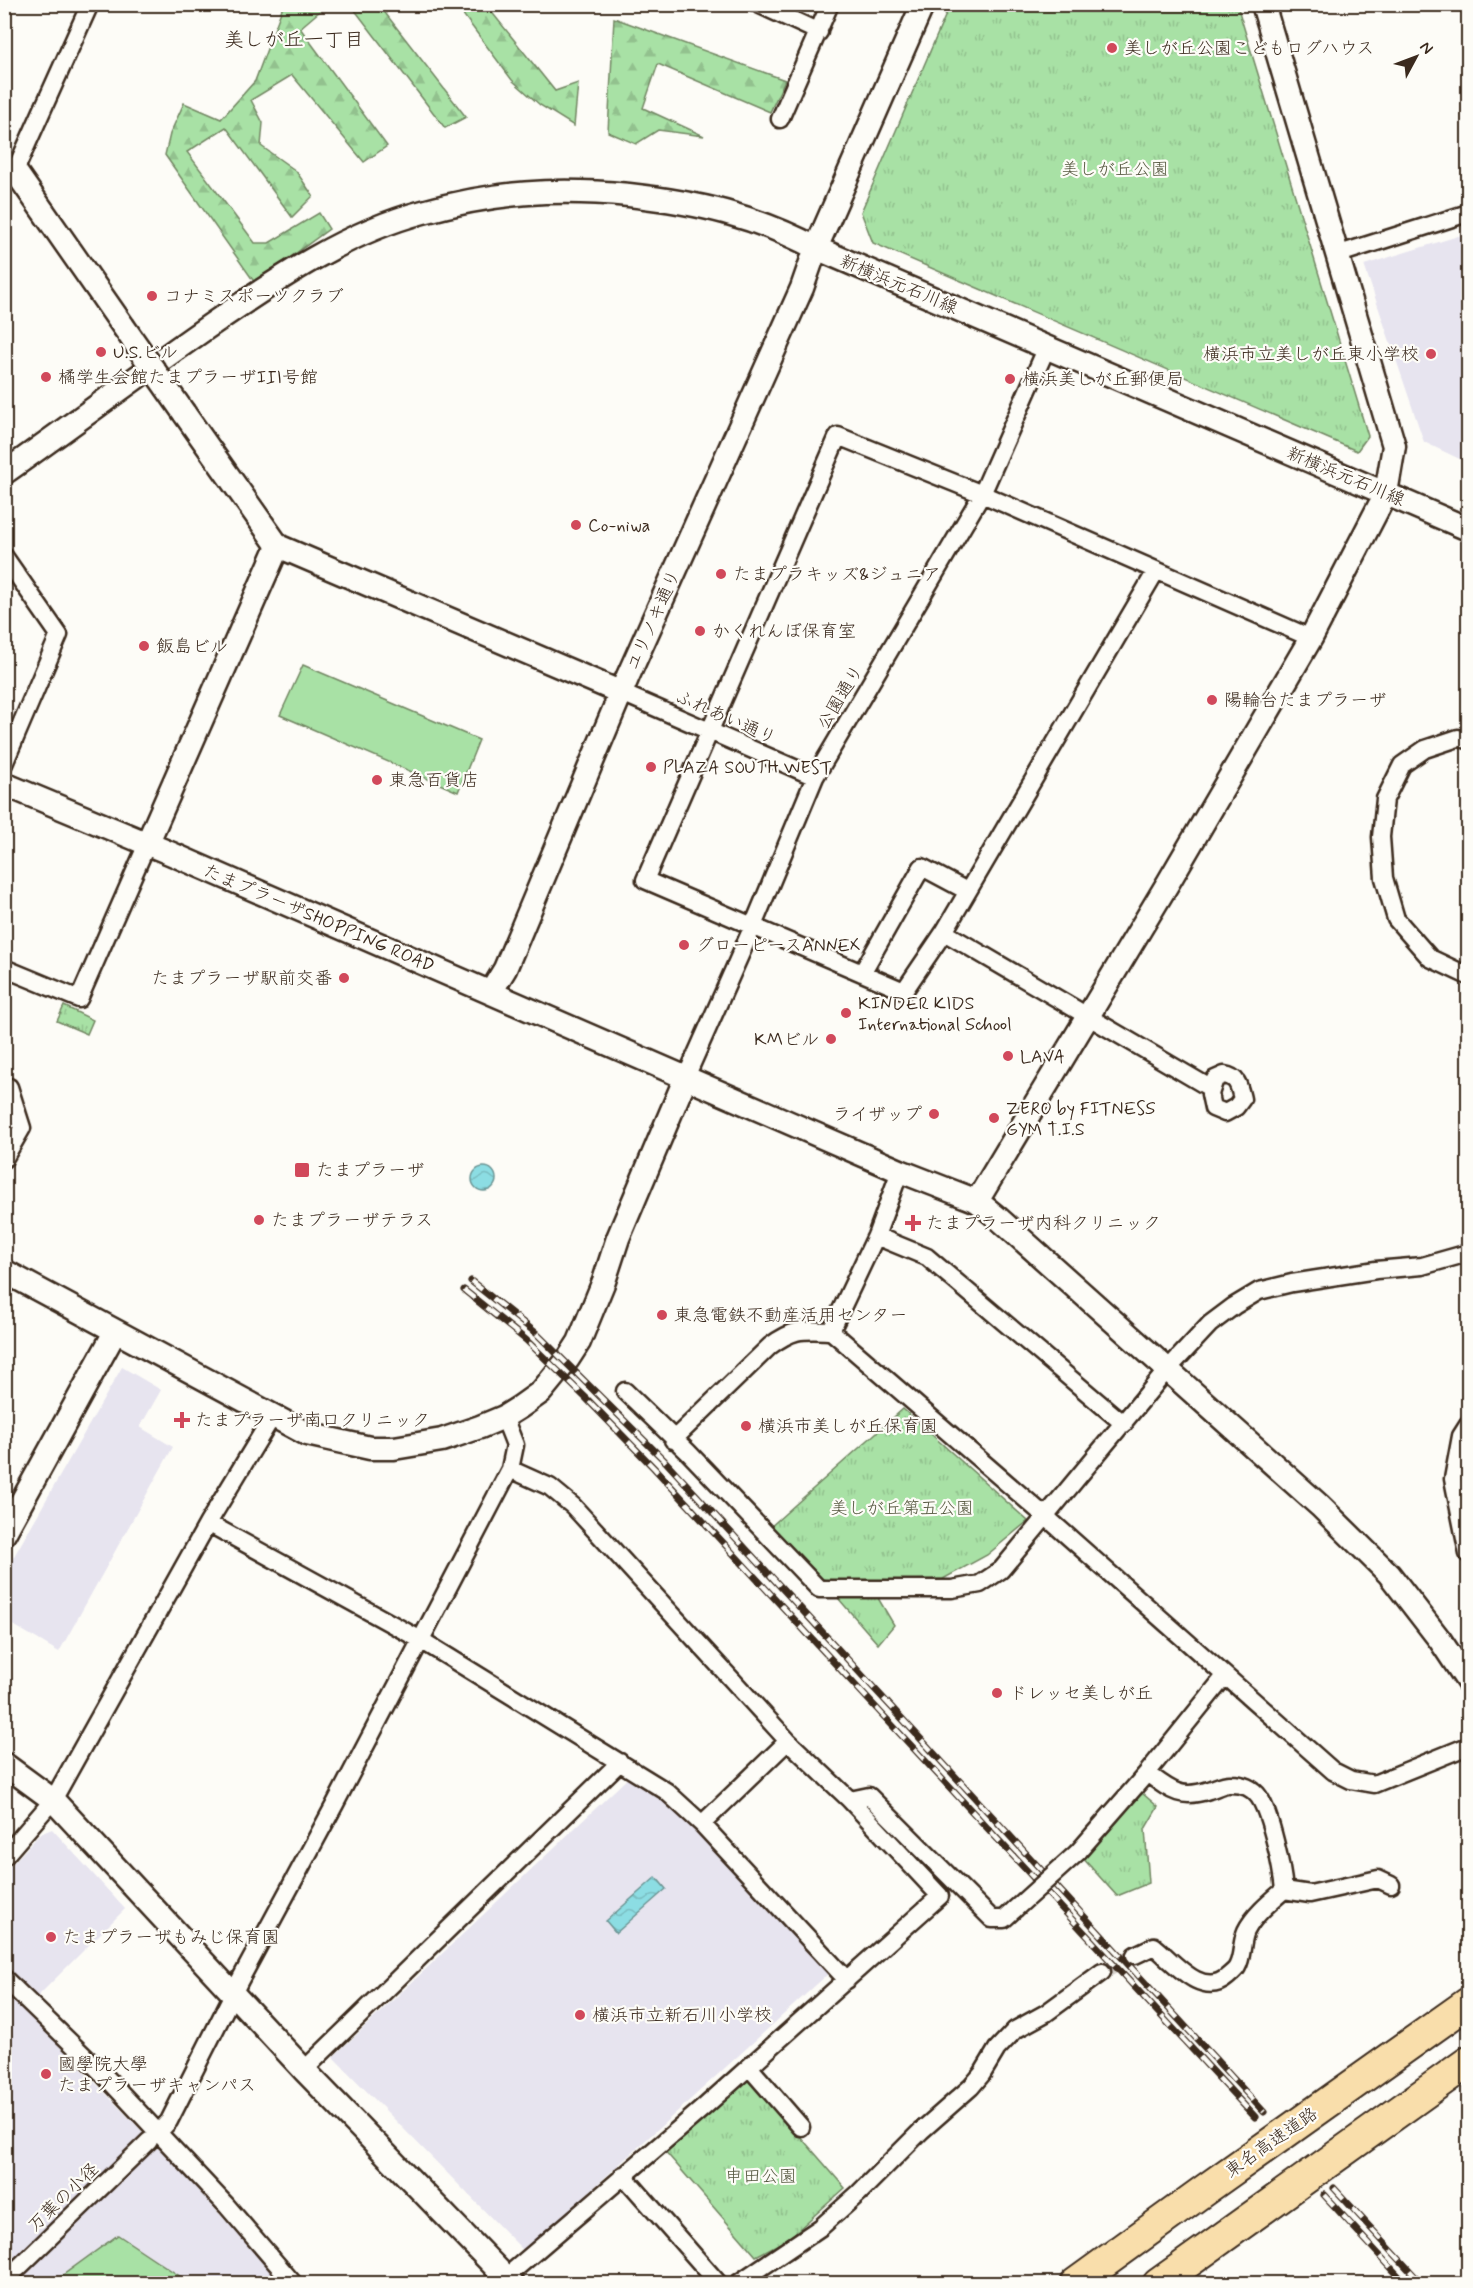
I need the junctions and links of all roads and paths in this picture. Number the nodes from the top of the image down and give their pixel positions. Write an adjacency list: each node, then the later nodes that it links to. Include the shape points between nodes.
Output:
1 (90, 4): 8 (street)
2 (758, 4): 6 (street)
3 (830, 4): 6 (street)
4 (923, 4): 10 (street, ユリノキ通り)
5 (1263, 4): 11 (street)
6 (819, 32): 7 (street)
7 (780, 119)
8 (10, 169): 17 (street, bridge)
9 (1468, 213): 11 (street)
10 (816, 248): 12 (street, 新横浜元石川線); 13 (street, 新横浜元石川線, via 780,230 722,210 581,190 482,198 421,212 308,261 179,347); 21 (street, ユリノキ通り, via 802,288)
11 (1336, 255): 14 (street, via 1394,446)
12 (1047, 347): 14 (street, 新横浜元石川線); 15 (street, 公園通り)
13 (4, 473)
14 (1386, 493): 16 (street, 新横浜元石川線); 20 (street)
15 (982, 494): 19 (street); 22 (street, via 837,435); 25 (street, 公園通り)
16 (1468, 529)
17 (278, 546): 21 (street); 27 (street)
18 (4, 556): 24 (street, via 59,635)
19 (1156, 571): 20 (street); 28 (street)
20 (1311, 638): 35 (street)
21 (622, 693): 22 (street, ふれあい通り); 34 (street, ユリノキ通り, via 505,969)
22 (710, 732): 25 (street, ふれあい通り); 29 (street, via 645,880)
23 (1468, 740): 33 (street, via 1458,738 1425,749 1402,765 1385,799 1381,837 1384,878 1396,919 1430,958)
24 (4, 764)
25 (815, 777): 29 (street, 公園通り)
26 (4, 784): 27 (street, たまプラーザSHOPPING ROAD)
27 (147, 844): 31 (street, via 79,999); 34 (street, たまプラーザSHOPPING ROAD)
28 (967, 891): 30 (street); 32 (street, via 922,867)
29 (753, 926): 32 (street); 36 (street, 公園通り)
30 (944, 932): 32 (street, via 904,991); 35 (street)
31 (4, 968)
32 (862, 973)
33 (1468, 976)
34 (491, 992): 36 (street, たまプラーザSHOPPING ROAD)
35 (1088, 1016): 38 (street); 41 (street)
36 (686, 1077): 40 (street, たまプラーザSHOPPING ROAD); 50 (street, via 579,1342 541,1392)
37 (4, 1085): 39 (street, via 9,1087 22,1128)
38 (1210, 1088)
39 (4, 1159)
40 (900, 1171): 41 (street, たまプラーザSHOPPING ROAD); 42 (street)
41 (977, 1202): 47 (street, たまプラーザSHOPPING ROAD)
42 (876, 1236): 45 (street); 51 (street, via 927,1257)
43 (1468, 1253): 47 (street, via 1422,1266 1334,1276 1259,1291 1210,1324)
44 (4, 1271): 46 (street)
45 (831, 1331): 53 (street, via 800,1330 785,1335); 55 (street)
46 (115, 1332): 49 (street); 57 (street)
47 (1167, 1370): 51 (street); 61 (street, たまプラーザSHOPPING ROAD, via 1320,1506 1389,1574)
48 (625, 1391): 53 (street)
49 (272, 1417): 50 (street, via 307,1434 370,1448 442,1440); 56 (street)
50 (504, 1417): 54 (street, via 514,1445)
51 (1124, 1424): 55 (street)
52 (1468, 1425): 58 (street, via 1461,1436 1453,1479)
53 (673, 1440): 55 (street, via 819,1588 952,1589 980,1584 1001,1570)
54 (510, 1469): 59 (street, 万葉の小径); 62 (street, via 550,1487 573,1506)
55 (1045, 1516): 60 (street)
56 (208, 1523): 59 (street); 67 (street)
57 (4, 1534)
58 (1468, 1554)
59 (422, 1640): 64 (street); 77 (street, 万葉の小径)
60 (1225, 1676): 63 (street, via 1333,1771 1351,1780 1374,1784); 66 (street)
61 (1468, 1682)
62 (788, 1741): 68 (street); 69 (street)
63 (1468, 1746)
64 (620, 1762): 69 (street, via 666,1791); 81 (street)
65 (4, 1764): 67 (street)
66 (1147, 1773): 68 (street, bridge, via 1078,1852 1004,1919 992,1919 869,1796); 72 (street, via 1185,1795 1228,1784 1245,1786 1258,1796 1268,1818)
67 (53, 1800): 70 (street); 77 (street)
68 (850, 1800): 76 (street, via 940,1896)
69 (702, 1824): 76 (street)
70 (4, 1857)
71 (1391, 1885): 72 (street, via 1378,1879 1310,1894)
72 (1284, 1890): 73 (street, via 1252,1921 1237,1968 1220,1982 1204,1984 1195,1980 1154,1946)
73 (1135, 1955)
74 (1102, 1972): 89 (street, via 1046,2013 1015,2030 971,2087 821,2228)
75 (4, 1978): 83 (street, via 105,2075)
76 (847, 1980): 80 (street)
77 (233, 1995): 81 (street); 83 (street, 万葉の小径, via 169,2121)
78 (1468, 2003): 90 (highway, 東名高速道路)
79 (1468, 2062): 91 (highway)
80 (749, 2067): 82 (street); 84 (street)
81 (304, 2070): 85 (street)
82 (801, 2127)
83 (154, 2137): 86 (street, 万葉の小径); 87 (street, via 227,2206)
84 (623, 2175): 85 (street); 88 (street)
85 (509, 2280)
86 (7, 2283)
87 (294, 2283)
88 (719, 2283)
89 (737, 2283)
90 (1075, 2283)
91 (1158, 2283)

